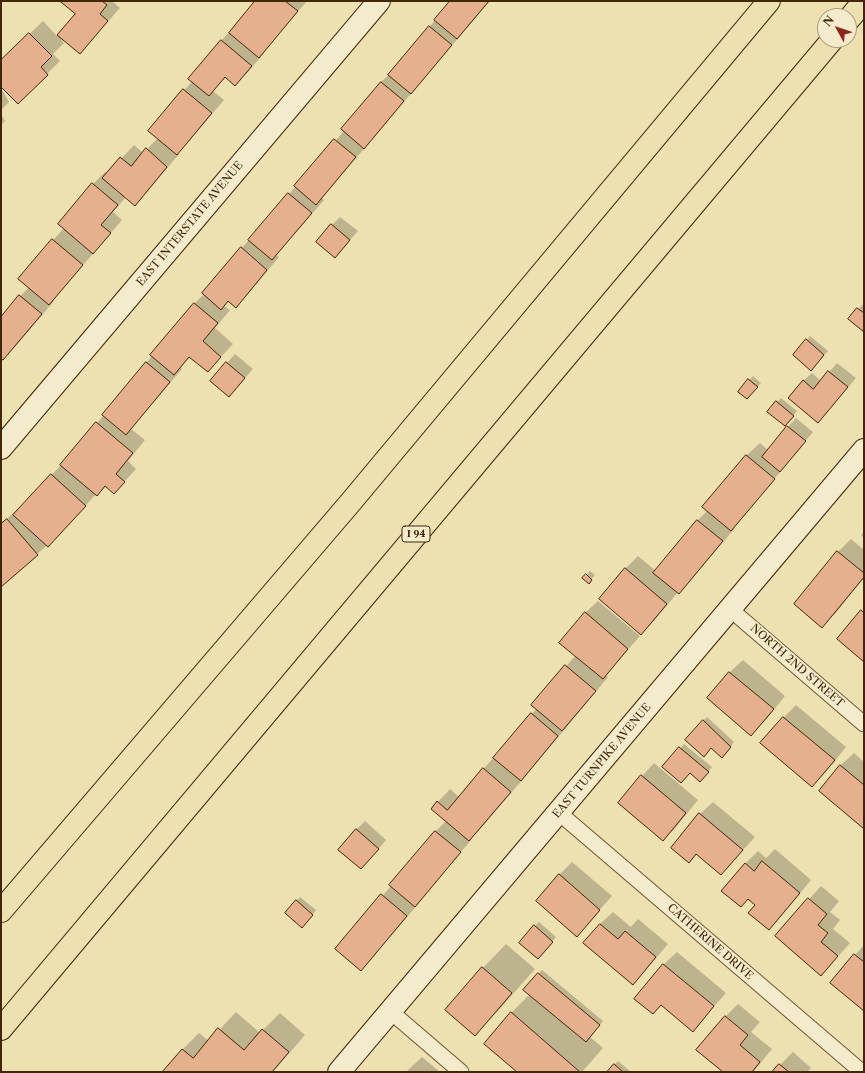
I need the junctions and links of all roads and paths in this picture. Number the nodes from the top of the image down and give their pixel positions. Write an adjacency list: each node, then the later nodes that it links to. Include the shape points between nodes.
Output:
1 (379, 1): 6 (street, EAST INTERSTATE AVENUE)
2 (769, 1): 11 (highway, via 350,503)
3 (864, 1): 4 (highway)
4 (857, 9)
5 (825, 48): 13 (highway, I 94)
6 (1, 448)
7 (864, 450): 8 (street, EAST TURNPIKE AVENUE)
8 (730, 609): 9 (street, NORTH 2ND STREET); 10 (street, EAST TURNPIKE AVENUE)
9 (864, 724)
10 (558, 812): 12 (street, EAST TURNPIKE AVENUE); 16 (street, CATHERINE DRIVE)
11 (1, 910)
12 (390, 1011): 14 (street, EAST TURNPIKE AVENUE); 15 (street)
13 (1, 1029)
14 (340, 1072)
15 (461, 1072)
16 (862, 1072)

